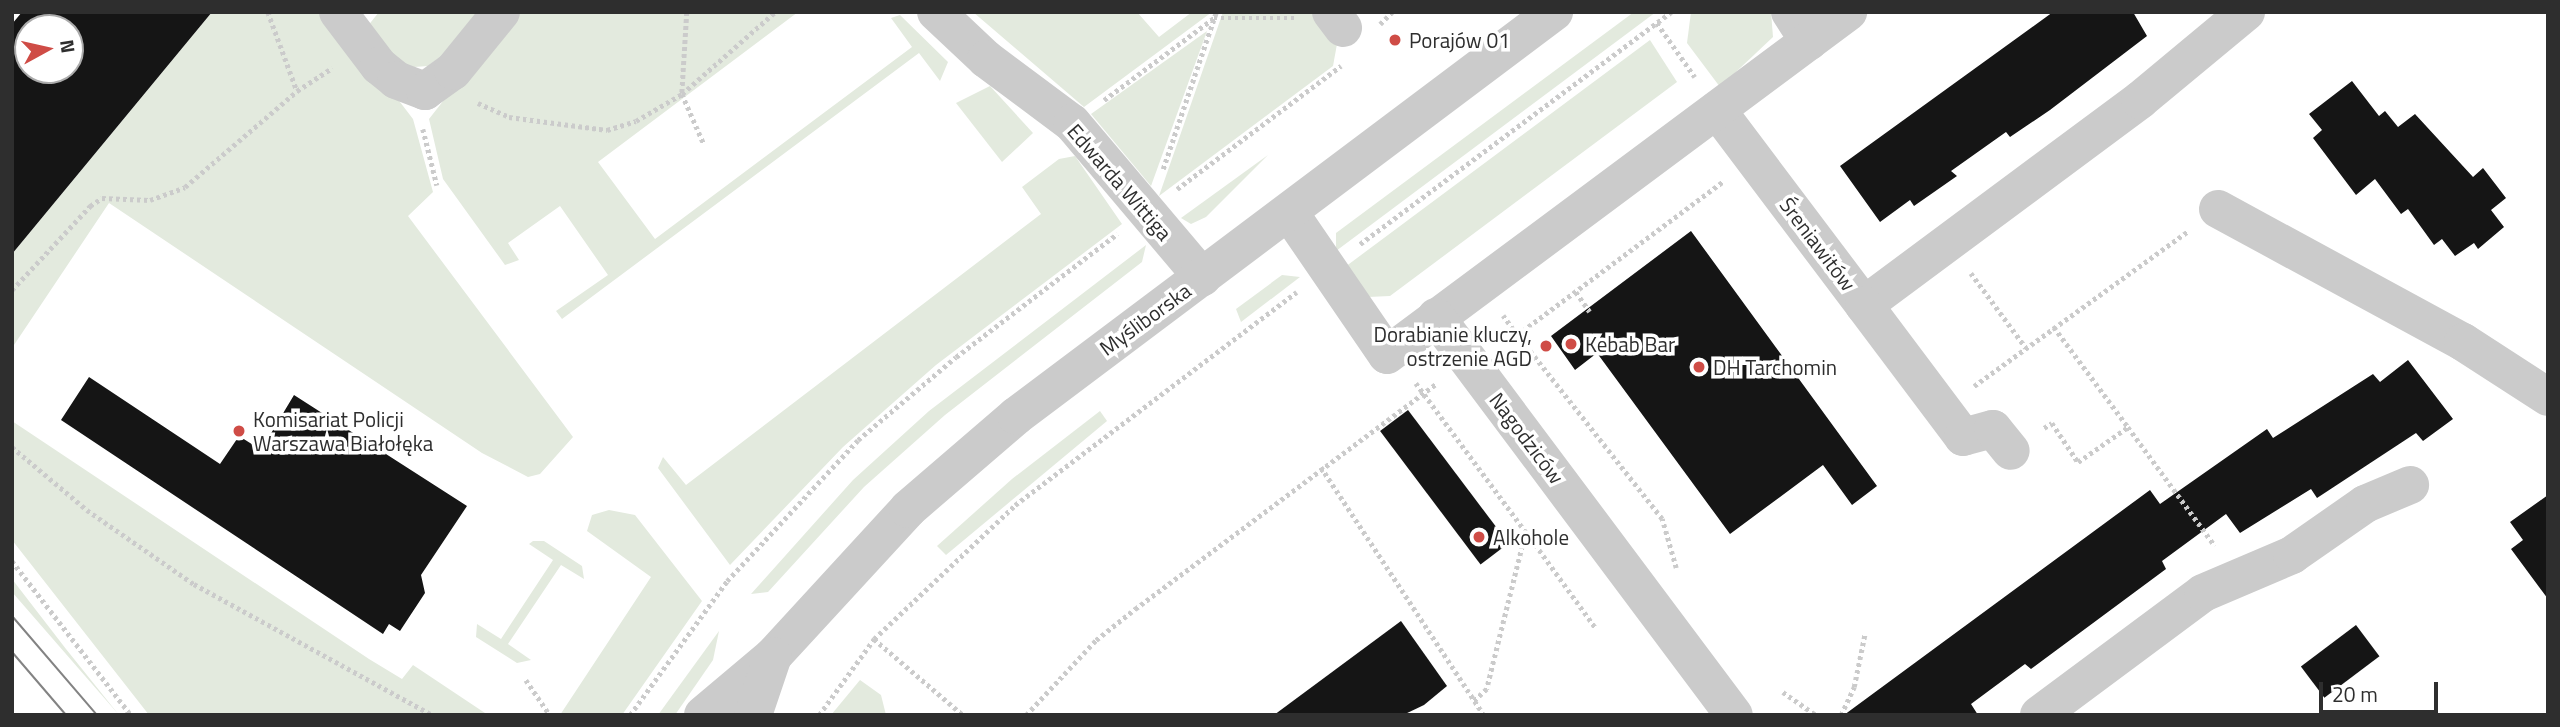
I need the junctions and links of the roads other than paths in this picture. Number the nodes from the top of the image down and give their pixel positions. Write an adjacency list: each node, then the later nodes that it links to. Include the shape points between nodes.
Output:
1 (338, 12): 2 (street, via 396,80 432,87)
2 (501, 12)
3 (936, 12): 11 (street, Edwarda Wittiga, via 986,59 1072,123)
4 (1848, 12): 7 (street)
5 (2246, 12): 12 (street, Śreniawitów, via 2140,100)
6 (1555, 14): 10 (street, Myśliborska)
7 (1800, 27): 8 (street)
8 (1717, 110): 12 (street, Śreniawitów); 13 (street)
9 (2218, 209): 14 (street, via 2463,342)
10 (1289, 212): 11 (street, Myśliborska); 13 (street, via 1326,270 1390,353)
11 (1202, 277): 17 (street, Myśliborska, via 954,468 864,554)
12 (1864, 305): 15 (street, via 1963,437 1993,429)
13 (1436, 317): 20 (street, Nagodziców)
14 (2548, 397)
15 (2011, 451)
16 (2410, 485): 21 (street, via 2365,503 2292,555 2203,593)
17 (774, 656): 18 (street, Myśliborska); 19 (street, Myśliborska)
18 (703, 715)
19 (753, 715)
20 (1734, 715)
21 (2039, 715)

